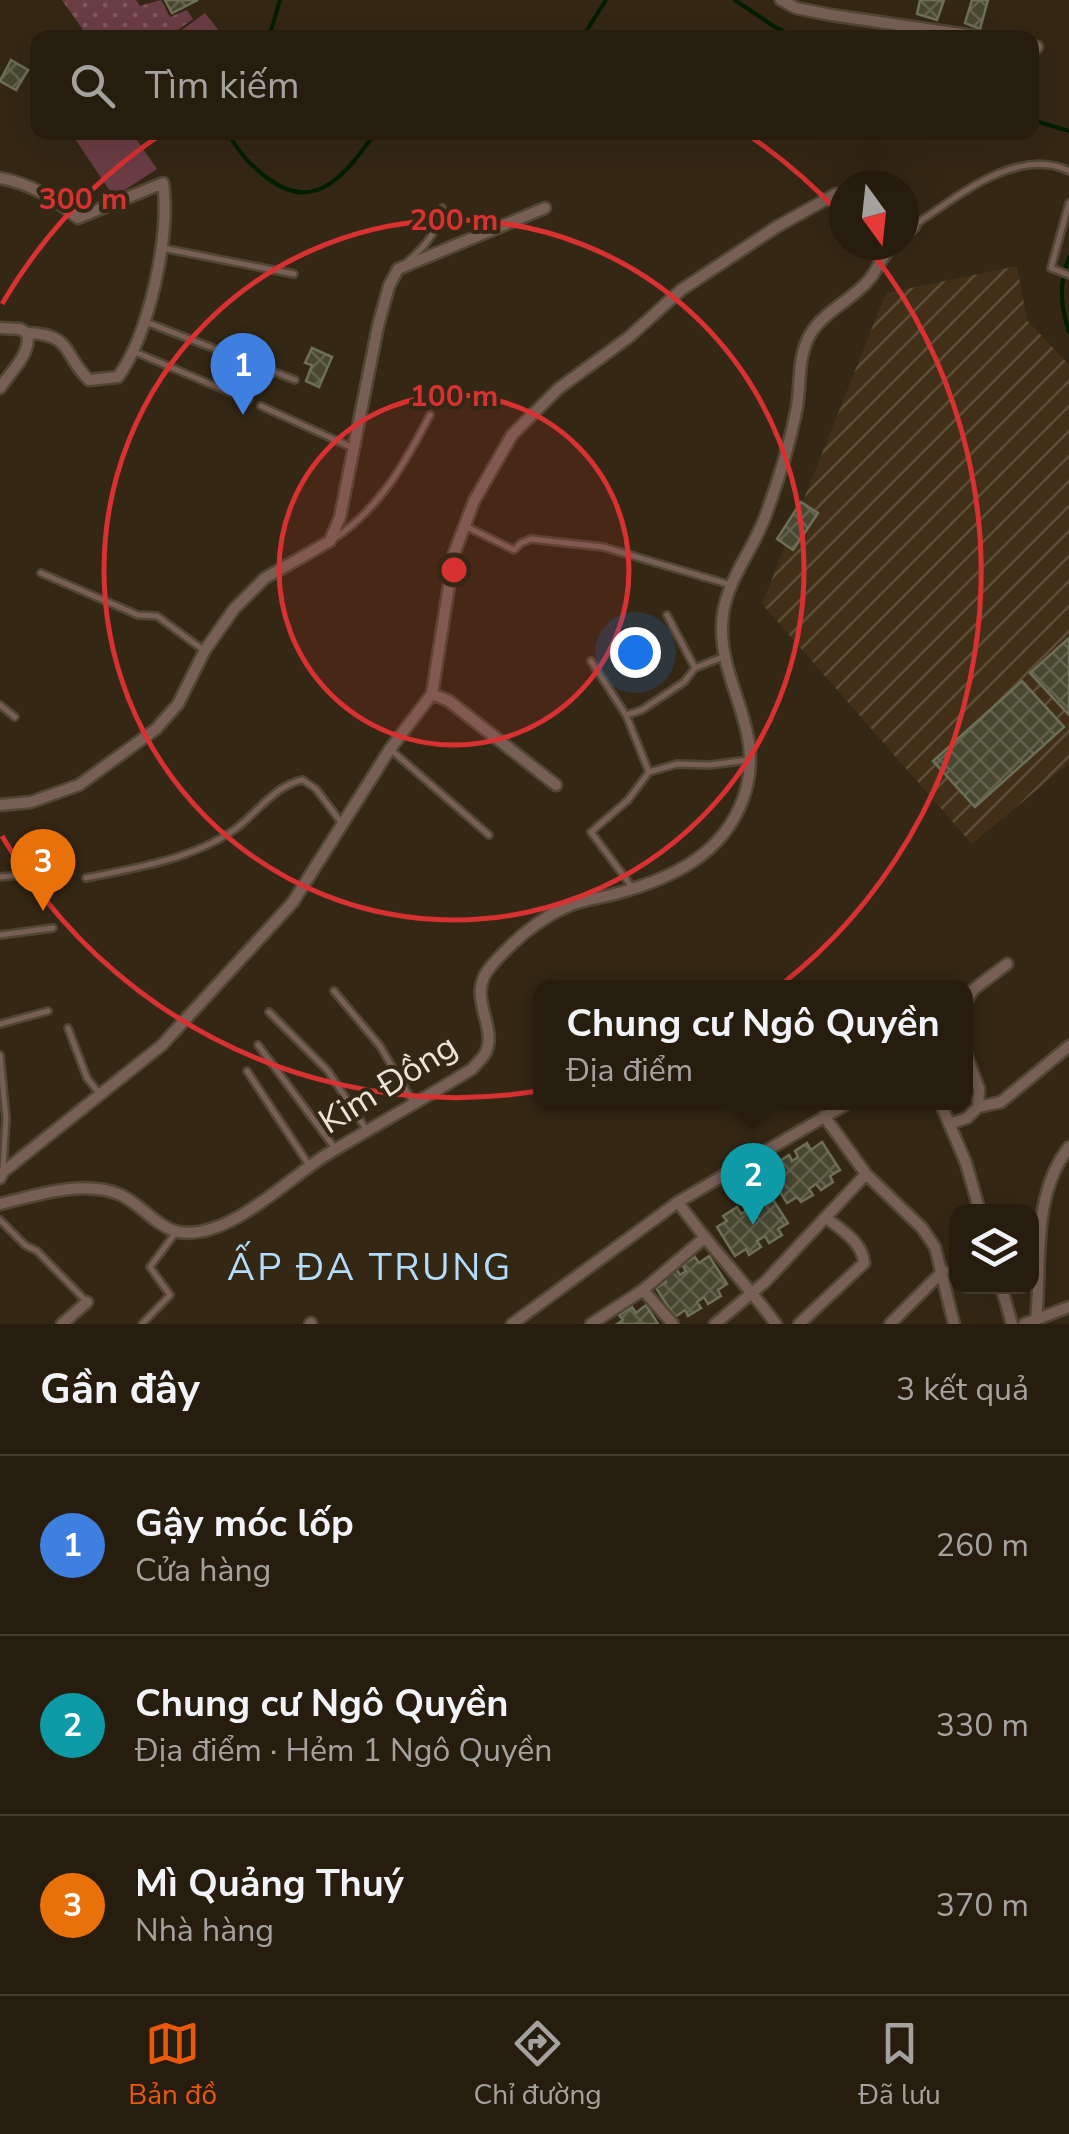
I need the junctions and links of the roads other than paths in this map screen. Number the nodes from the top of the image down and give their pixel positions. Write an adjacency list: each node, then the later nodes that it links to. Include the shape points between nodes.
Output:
1 (781, 0): 2 (street, via 832,16)
2 (931, 30)
3 (1069, 171): 9 (lane, via 1058,165 1001,171)
4 (0, 178): 10 (street, via 24,182 78,218 163,183)
5 (829, 198): 25 (street, via 681,290 544,402 512,436)
6 (1069, 203): 14 (lane, via 1051,268)
7 (442, 208): 12 (lane, via 431,238)
8 (545, 208): 12 (street)
9 (919, 223)
10 (162, 248): 13 (lane); 15 (street)
11 (879, 260): 28 (street, Kim Đồng, via 868,281 811,332 765,518)
12 (398, 270): 24 (street, via 378,326)
13 (294, 274)
14 (1069, 275)
15 (143, 320): 18 (street); 19 (lane)
16 (0, 328): 17 (street)
17 (27, 334): 18 (street, via 57,338 89,380 118,377); 20 (street, via 27,350)
18 (132, 350): 21 (lane)
19 (295, 380)
20 (0, 388)
21 (248, 400)
22 (261, 406): 24 (lane)
23 (430, 415): 26 (lane, via 368,512)
24 (352, 448): 26 (street)
25 (465, 526): 28 (lane, via 514,550 531,539 603,547); 34 (street, via 454,554)
26 (330, 542): 30 (street, via 265,578)
27 (41, 573): 30 (lane, via 138,615 156,616)
28 (731, 585): 31 (street, Kim Đồng, via 723,607)
29 (667, 616): 33 (lane)
30 (205, 650): 42 (street, via 178,704 156,729 79,785)
31 (726, 656): 33 (lane); 39 (street, Kim Đồng)
32 (591, 661): 36 (lane)
33 (695, 668): 36 (lane, via 684,682)
34 (432, 694): 38 (street); 41 (street)
35 (0, 706): 37 (lane)
36 (626, 715): 40 (lane)
37 (16, 717)
38 (390, 749): 43 (street); 44 (lane)
39 (751, 759): 40 (lane); 48 (street, Kim Đồng, via 728,831 671,876)
40 (648, 772): 48 (lane, via 591,832)
41 (556, 785)
42 (0, 805)
43 (341, 822): 47 (lane, via 316,789 303,780 290,782 233,831 191,852); 63 (street, via 293,902 162,1045)
44 (489, 835)
45 (64, 871): 46 (lane)
46 (0, 877)
47 (86, 878)
48 (634, 889): 64 (street, Kim Đồng, via 547,917 488,968 480,990 487,1051 472,1069)
49 (53, 928): 50 (lane)
50 (0, 935)
51 (1006, 964): 52 (street)
52 (973, 990)
53 (334, 991): 64 (lane, via 380,1046)
54 (48, 1011): 56 (lane)
55 (270, 1012): 70 (lane, via 328,1070)
56 (0, 1024)
57 (68, 1028): 63 (lane, via 87,1078)
58 (258, 1045): 72 (lane)
59 (1069, 1046): 65 (street, via 1001,1102)
60 (0, 1055): 75 (lane)
61 (247, 1072): 73 (lane)
62 (973, 1073): 65 (street)
63 (101, 1095): 75 (street)
64 (414, 1104): 70 (street, Kim Đồng)
65 (978, 1107): 69 (street)
66 (835, 1110): 68 (street)
67 (943, 1110): 69 (street)
68 (824, 1116): 74 (street); 76 (street)
69 (949, 1124): 78 (street)
70 (367, 1131): 72 (street, Kim Đồng)
71 (1069, 1147): 89 (street, via 1043,1208)
72 (336, 1149): 73 (street, Kim Đồng)
73 (310, 1165): 81 (street, Kim Đồng, via 257,1207 197,1232)
74 (866, 1174): 79 (street); 83 (street, via 922,1228)
75 (2, 1175)
76 (678, 1202): 82 (street); 92 (street)
77 (0, 1204): 81 (street, via 94,1189 121,1195)
78 (978, 1204)
79 (826, 1218): 85 (street); 97 (street, via 858,1246 864,1263)
80 (0, 1220): 87 (lane)
81 (176, 1232): 91 (lane, via 150,1267 170,1295)
82 (703, 1238): 84 (street); 85 (street)
83 (943, 1271): 98 (street); 99 (street)
84 (642, 1290): 93 (street); 94 (street)
85 (752, 1292): 95 (street); 96 (street)
86 (1003, 1294): 100 (street)
87 (87, 1302): 90 (street)
88 (1069, 1307): 89 (street)
89 (1030, 1322)
90 (62, 1324)
91 (142, 1324)
92 (512, 1324)
93 (591, 1324)
94 (672, 1324)
95 (715, 1324)
96 (776, 1324)
97 (800, 1324)
98 (890, 1324)
99 (954, 1324)
100 (1012, 1324)

